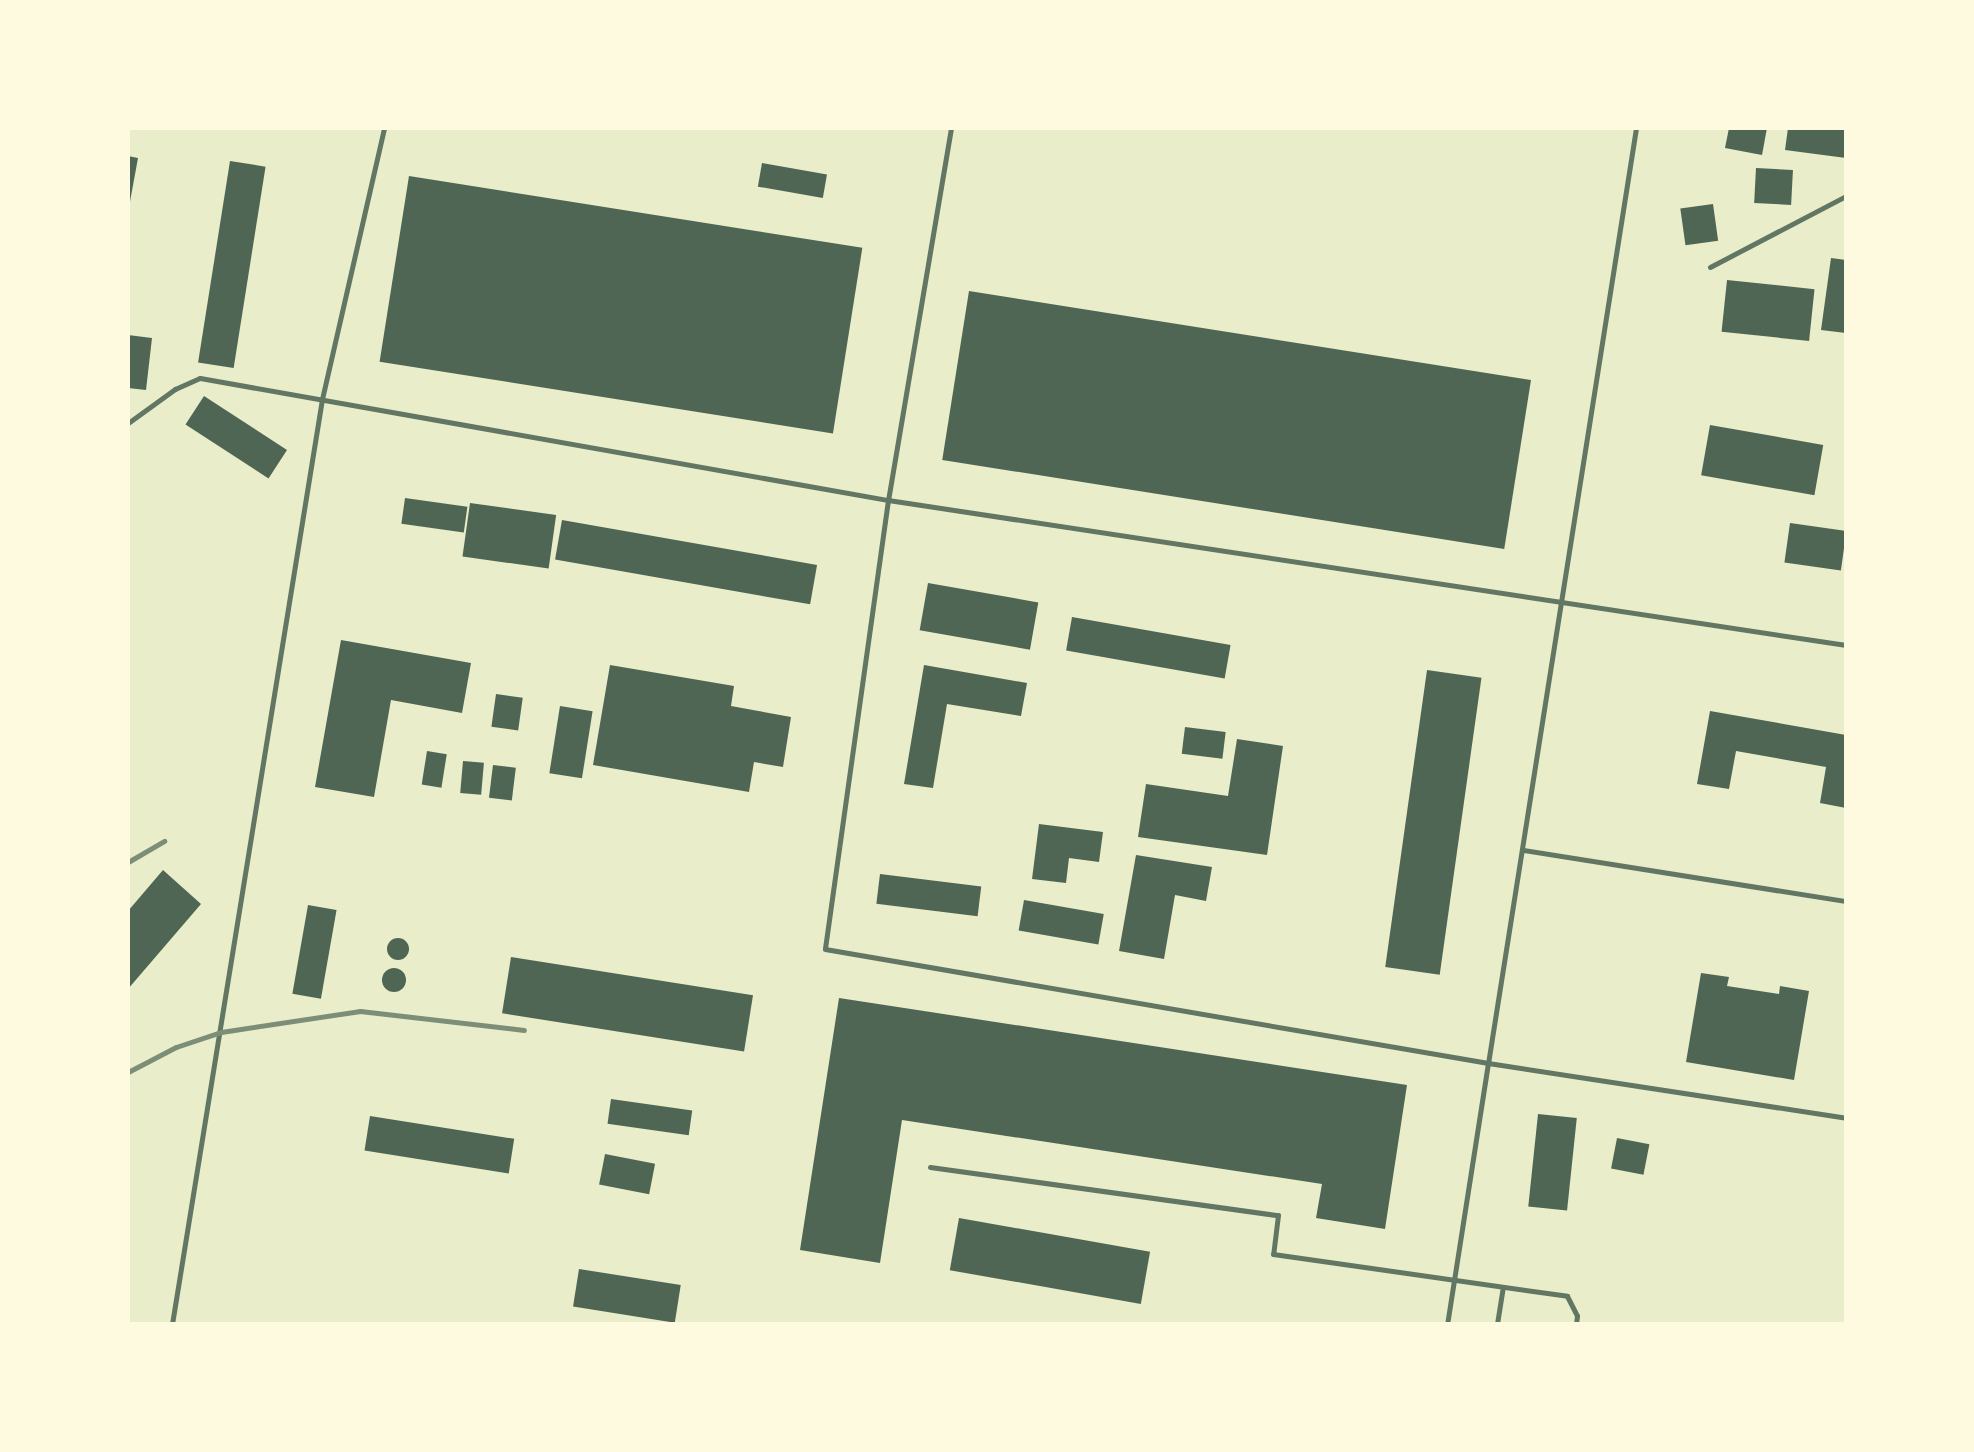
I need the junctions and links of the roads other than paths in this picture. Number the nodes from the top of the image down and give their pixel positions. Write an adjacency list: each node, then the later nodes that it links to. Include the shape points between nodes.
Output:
1 (384, 128): 6 (lane)
2 (950, 128): 8 (lane)
3 (1636, 128): 9 (lane)
4 (1846, 196): 5 (lane)
5 (1710, 267)
6 (322, 399): 7 (lane, via 200,378); 8 (lane); 18 (lane)
7 (128, 424)
8 (888, 500): 9 (lane); 13 (lane, via 824,949)
9 (1564, 602): 10 (lane); 11 (lane)
10 (1846, 645)
11 (1523, 850): 12 (lane); 13 (lane)
12 (1846, 900)
13 (1488, 1063): 14 (lane); 16 (lane)
14 (1846, 1118)
15 (930, 1167): 16 (lane, via 1278,1216 1272,1254)
16 (1454, 1280): 17 (lane); 19 (lane)
17 (1503, 1286): 20 (lane); 21 (lane, via 1567,1296)
18 (172, 1324)
19 (1447, 1324)
20 (1497, 1324)
21 (1576, 1324)

